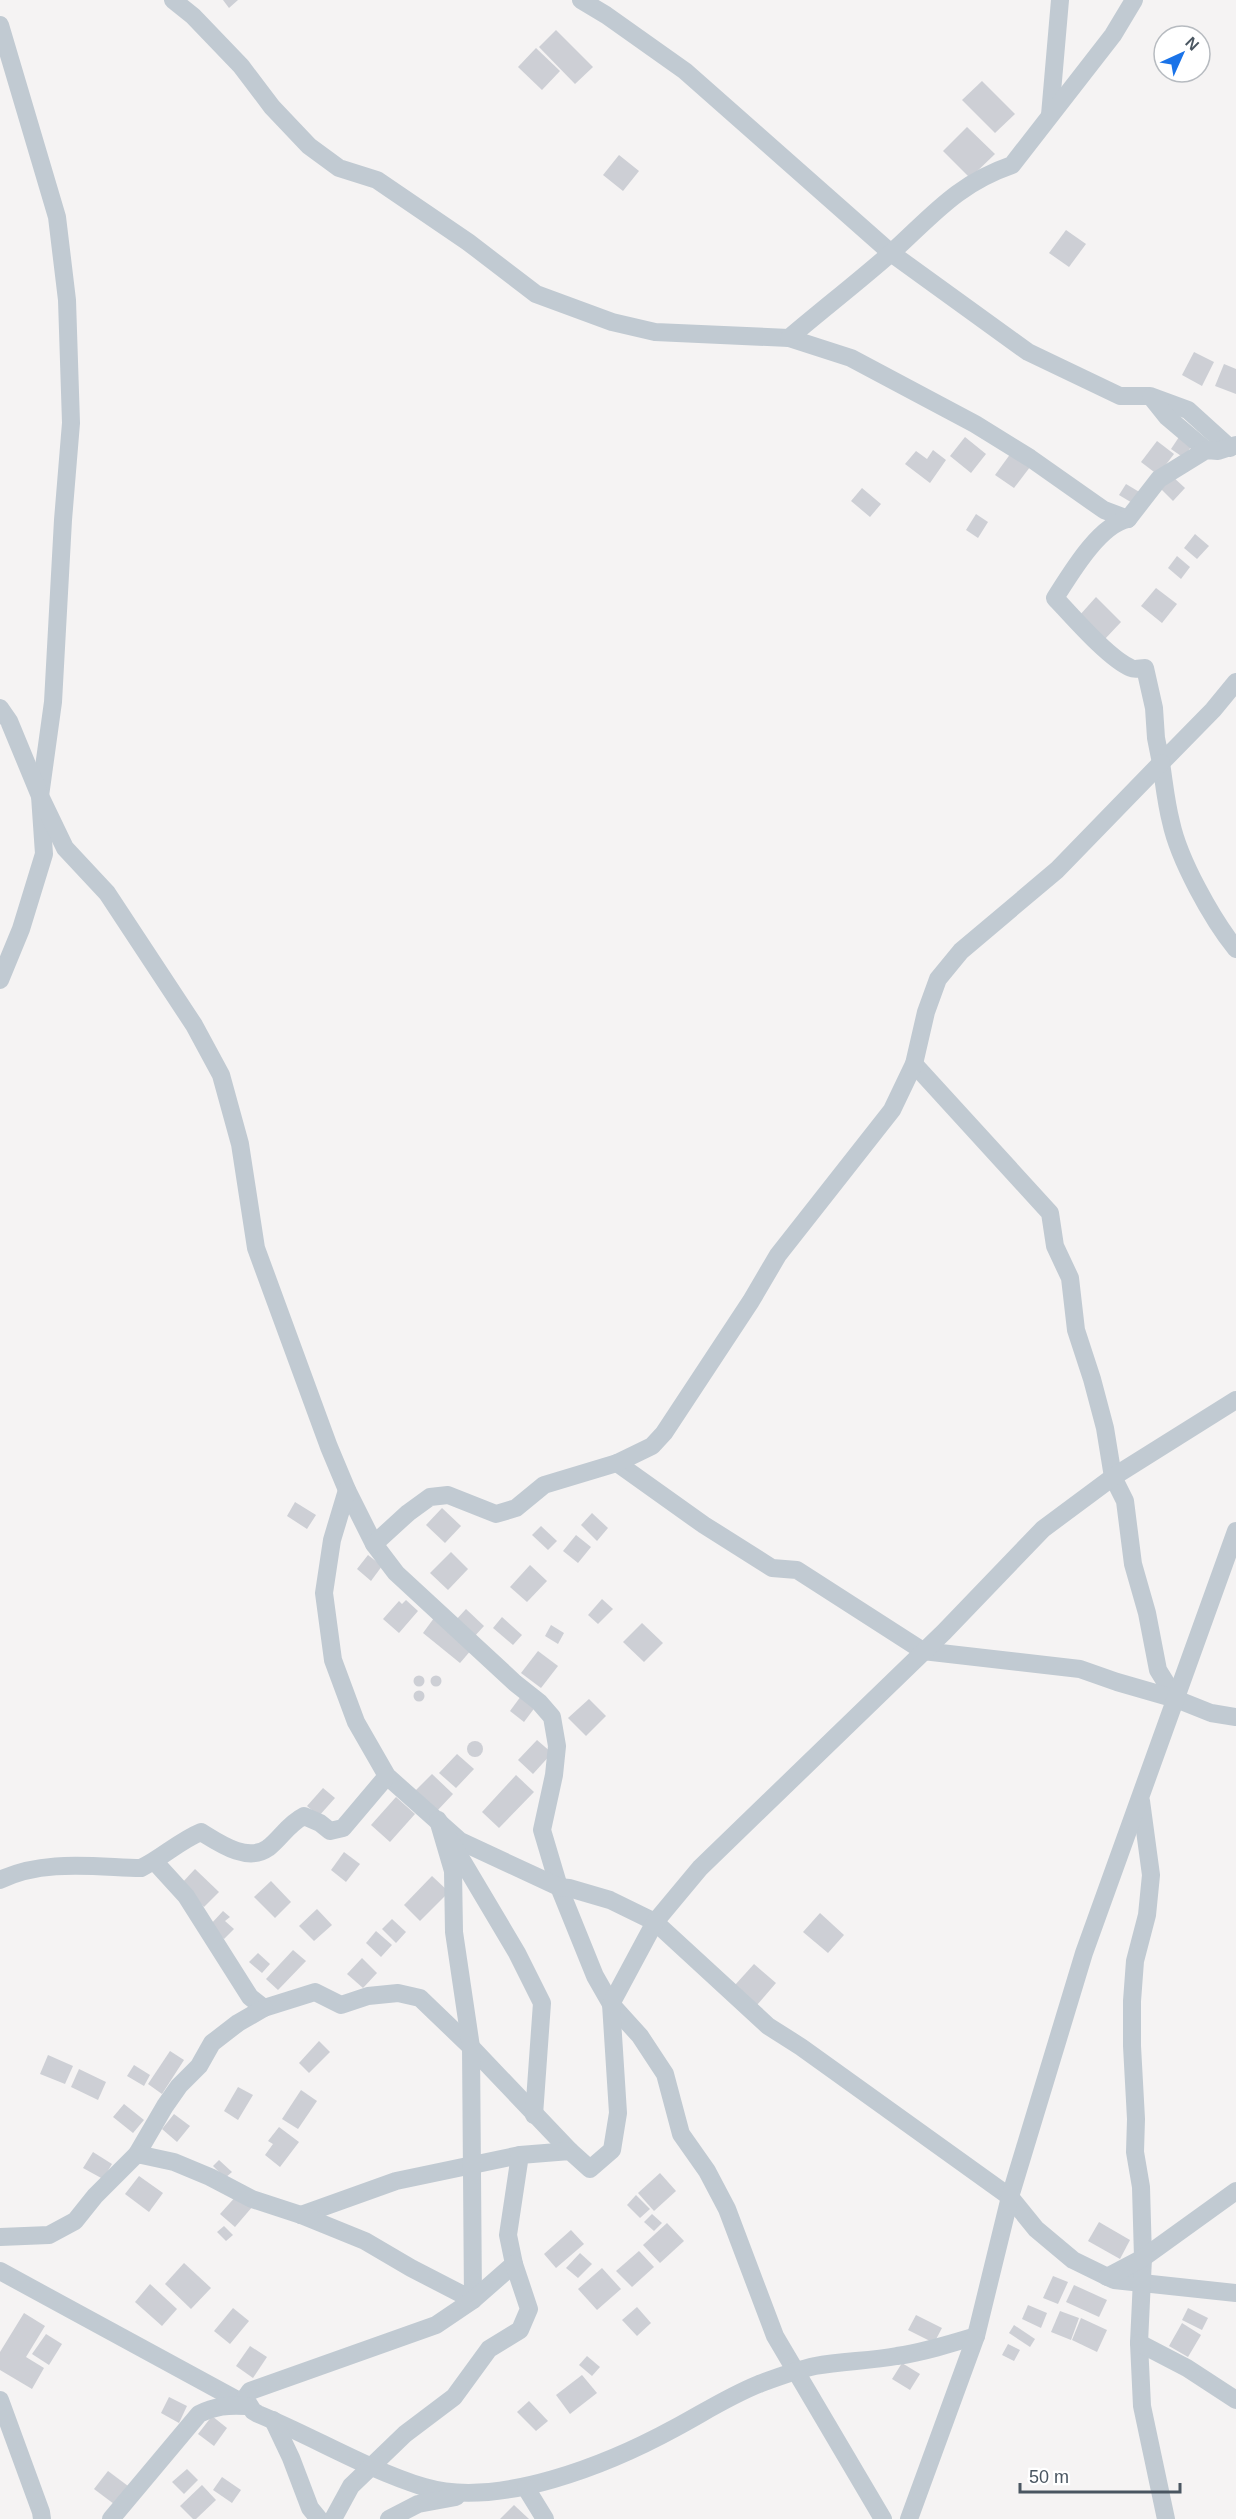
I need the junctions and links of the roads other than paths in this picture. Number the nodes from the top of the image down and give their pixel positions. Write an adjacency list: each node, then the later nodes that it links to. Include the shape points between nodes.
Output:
1 (173, 0): 8 (street, via 241,66 309,146 339,168 377,180 536,294 612,322 655,332)
2 (581, 0): 7 (street, via 685,70)
3 (1060, 0): 6 (street)
4 (1134, 0): 6 (street, via 1113,35)
5 (0, 25): 16 (street, via 57,217 67,300 71,423 53,702)
6 (1050, 115): 7 (street, via 1012,165 988,173 945,201)
7 (891, 253): 8 (street); 9 (street, via 1028,352 1120,396)
8 (789, 338): 12 (street, via 851,358 975,424 1104,510)
9 (1149, 396): 10 (street, via 1188,411); 11 (street)
10 (1233, 447): 11 (street)
11 (1206, 450): 12 (street, via 1159,479)
12 (1128, 519): 15 (street, via 1116,521 1100,537 1055,598 1111,654 1132,669 1145,668)
13 (1236, 682): 15 (street)
14 (0, 708): 16 (street)
15 (1161, 763): 17 (street, via 1175,834 1195,883); 19 (street, via 1057,870 961,951 938,979)
16 (40, 796): 18 (street, via 44,855); 23 (street, via 65,848 107,892 194,1025 221,1075 240,1144 256,1248)
17 (1236, 949)
18 (0, 980)
19 (914, 1064): 21 (street, via 892,1110 778,1255 664,1433 652,1446); 22 (street, via 1050,1213 1055,1246 1070,1278 1076,1330 1105,1428)
20 (1236, 1400): 22 (street)
21 (617, 1463): 25 (street, via 544,1485 516,1508 496,1514 448,1495 430,1497); 26 (street, via 772,1568 797,1570)
22 (1113, 1477): 26 (street, via 1043,1529); 27 (street, via 1125,1501 1133,1564 1148,1613 1158,1670)
23 (347, 1490): 25 (street); 29 (street, via 332,1540 324,1593 333,1660 356,1722)
24 (1236, 1531): 27 (street)
25 (375, 1544): 34 (street, via 396,1573 552,1717 557,1746 542,1830)
26 (923, 1651): 27 (street, via 1080,1669); 35 (street, via 700,1869)
27 (1176, 1699): 28 (street, via 1211,1713); 30 (street)
28 (1236, 1717)
29 (387, 1776): 31 (street); 32 (street, via 343,1828 330,1831 304,1816 286,1828 267,1849 248,1853 230,1850 201,1832)
30 (1141, 1798): 45 (street, via 1084,1953); 48 (street, via 1151,1875 1147,1915 1135,1961 1132,2046)
31 (438, 1820): 34 (street, via 460,1841); 38 (street, via 453,1871 454,1932); 39 (street, via 542,2002)
32 (155, 1862): 33 (street, via 141,1868 42,1867); 37 (street, via 186,1896 250,1997)
33 (4, 1876)
34 (559, 1887): 35 (street, via 610,1900); 36 (street, via 595,1976)
35 (655, 1922): 36 (street); 45 (street, via 768,2026)
36 (611, 2004): 40 (street, via 618,2113 612,2150 590,2169); 57 (street, via 640,2036 665,2074 681,2134 727,2209 776,2336)
37 (264, 2008): 38 (street, via 315,1992 342,2005 368,1996 398,1993 420,1998); 41 (street, via 212,2043 199,2066 165,2106)
38 (471, 2047): 39 (street); 43 (street)
39 (534, 2115): 40 (street)
40 (570, 2151): 42 (street)
41 (137, 2154): 46 (street, via 174,2162 252,2199); 47 (street, via 75,2221 49,2235)
42 (520, 2155): 43 (street); 49 (street, via 508,2235)
43 (471, 2167): 46 (street, via 396,2181); 54 (street)
44 (1236, 2191): 48 (street)
45 (1010, 2197): 51 (street, via 1036,2229 1073,2260); 55 (street)
46 (300, 2215): 54 (street, via 365,2241)
47 (0, 2237)
48 (1143, 2258): 51 (street); 52 (street)
49 (514, 2264): 54 (street); 62 (street, via 529,2309 520,2330 489,2349 454,2397 405,2434)
50 (0, 2271): 60 (street)
51 (1107, 2277): 52 (street)
52 (1140, 2283): 53 (street); 56 (street)
53 (1236, 2293)
54 (473, 2300): 60 (street, via 436,2325 250,2391 245,2398)
55 (976, 2336): 57 (street, via 897,2356); 72 (street)
56 (1139, 2343): 59 (street); 73 (street, via 1142,2406)
57 (797, 2371): 63 (street, via 734,2394 617,2456); 71 (street)
58 (0, 2400): 65 (street)
59 (1236, 2400)
60 (250, 2407): 61 (street); 66 (street, via 226,2404 199,2414)
61 (273, 2420): 62 (street); 67 (street, via 310,2508)
62 (370, 2468): 64 (street, via 426,2488); 68 (street, via 351,2486)
63 (525, 2488): 64 (street); 70 (street)
64 (467, 2494): 69 (street, via 418,2504)
65 (42, 2519)
66 (111, 2519)
67 (319, 2519)
68 (333, 2519)
69 (389, 2519)
70 (545, 2519)
71 (883, 2519)
72 (909, 2519)
73 (1166, 2519)

